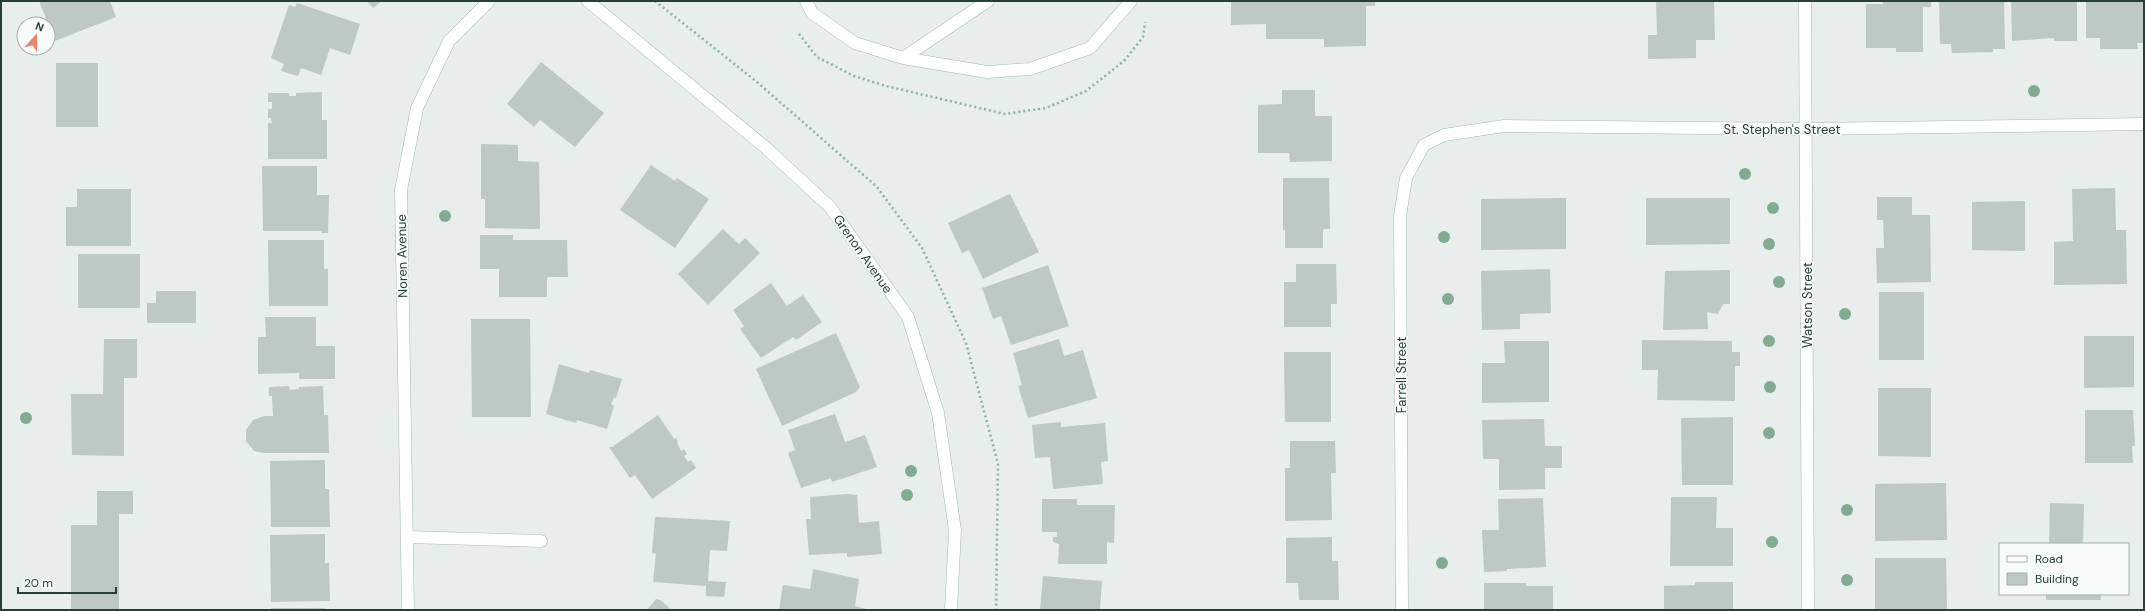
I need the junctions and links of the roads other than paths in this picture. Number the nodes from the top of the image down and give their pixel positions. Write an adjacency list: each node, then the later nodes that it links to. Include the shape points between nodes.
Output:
1 (489, 1): 11 (street, Noren Avenue, via 449,41 417,108 401,190)
2 (588, 1): 14 (street, Grenon Avenue, via 765,148 830,207 908,317 941,429 955,530)
3 (806, 1): 7 (street, via 812,13 854,43)
4 (988, 1): 7 (street)
5 (1131, 1): 7 (street, via 1090,48 1030,69 987,72)
6 (1805, 1): 9 (street, Watson Street)
7 (903, 58)
8 (2144, 124): 9 (street, St. Stephen's Street)
9 (1807, 129): 10 (street, St. Stephen's Street, via 1504,126 1444,135); 16 (street, Watson Street)
10 (1424, 145): 15 (street, Farrell Street, via 1406,178 1400,216)
11 (407, 537): 12 (street); 13 (street, Noren Avenue)
12 (541, 541)
13 (408, 610)
14 (951, 610)
15 (1402, 610)
16 (1808, 610)

